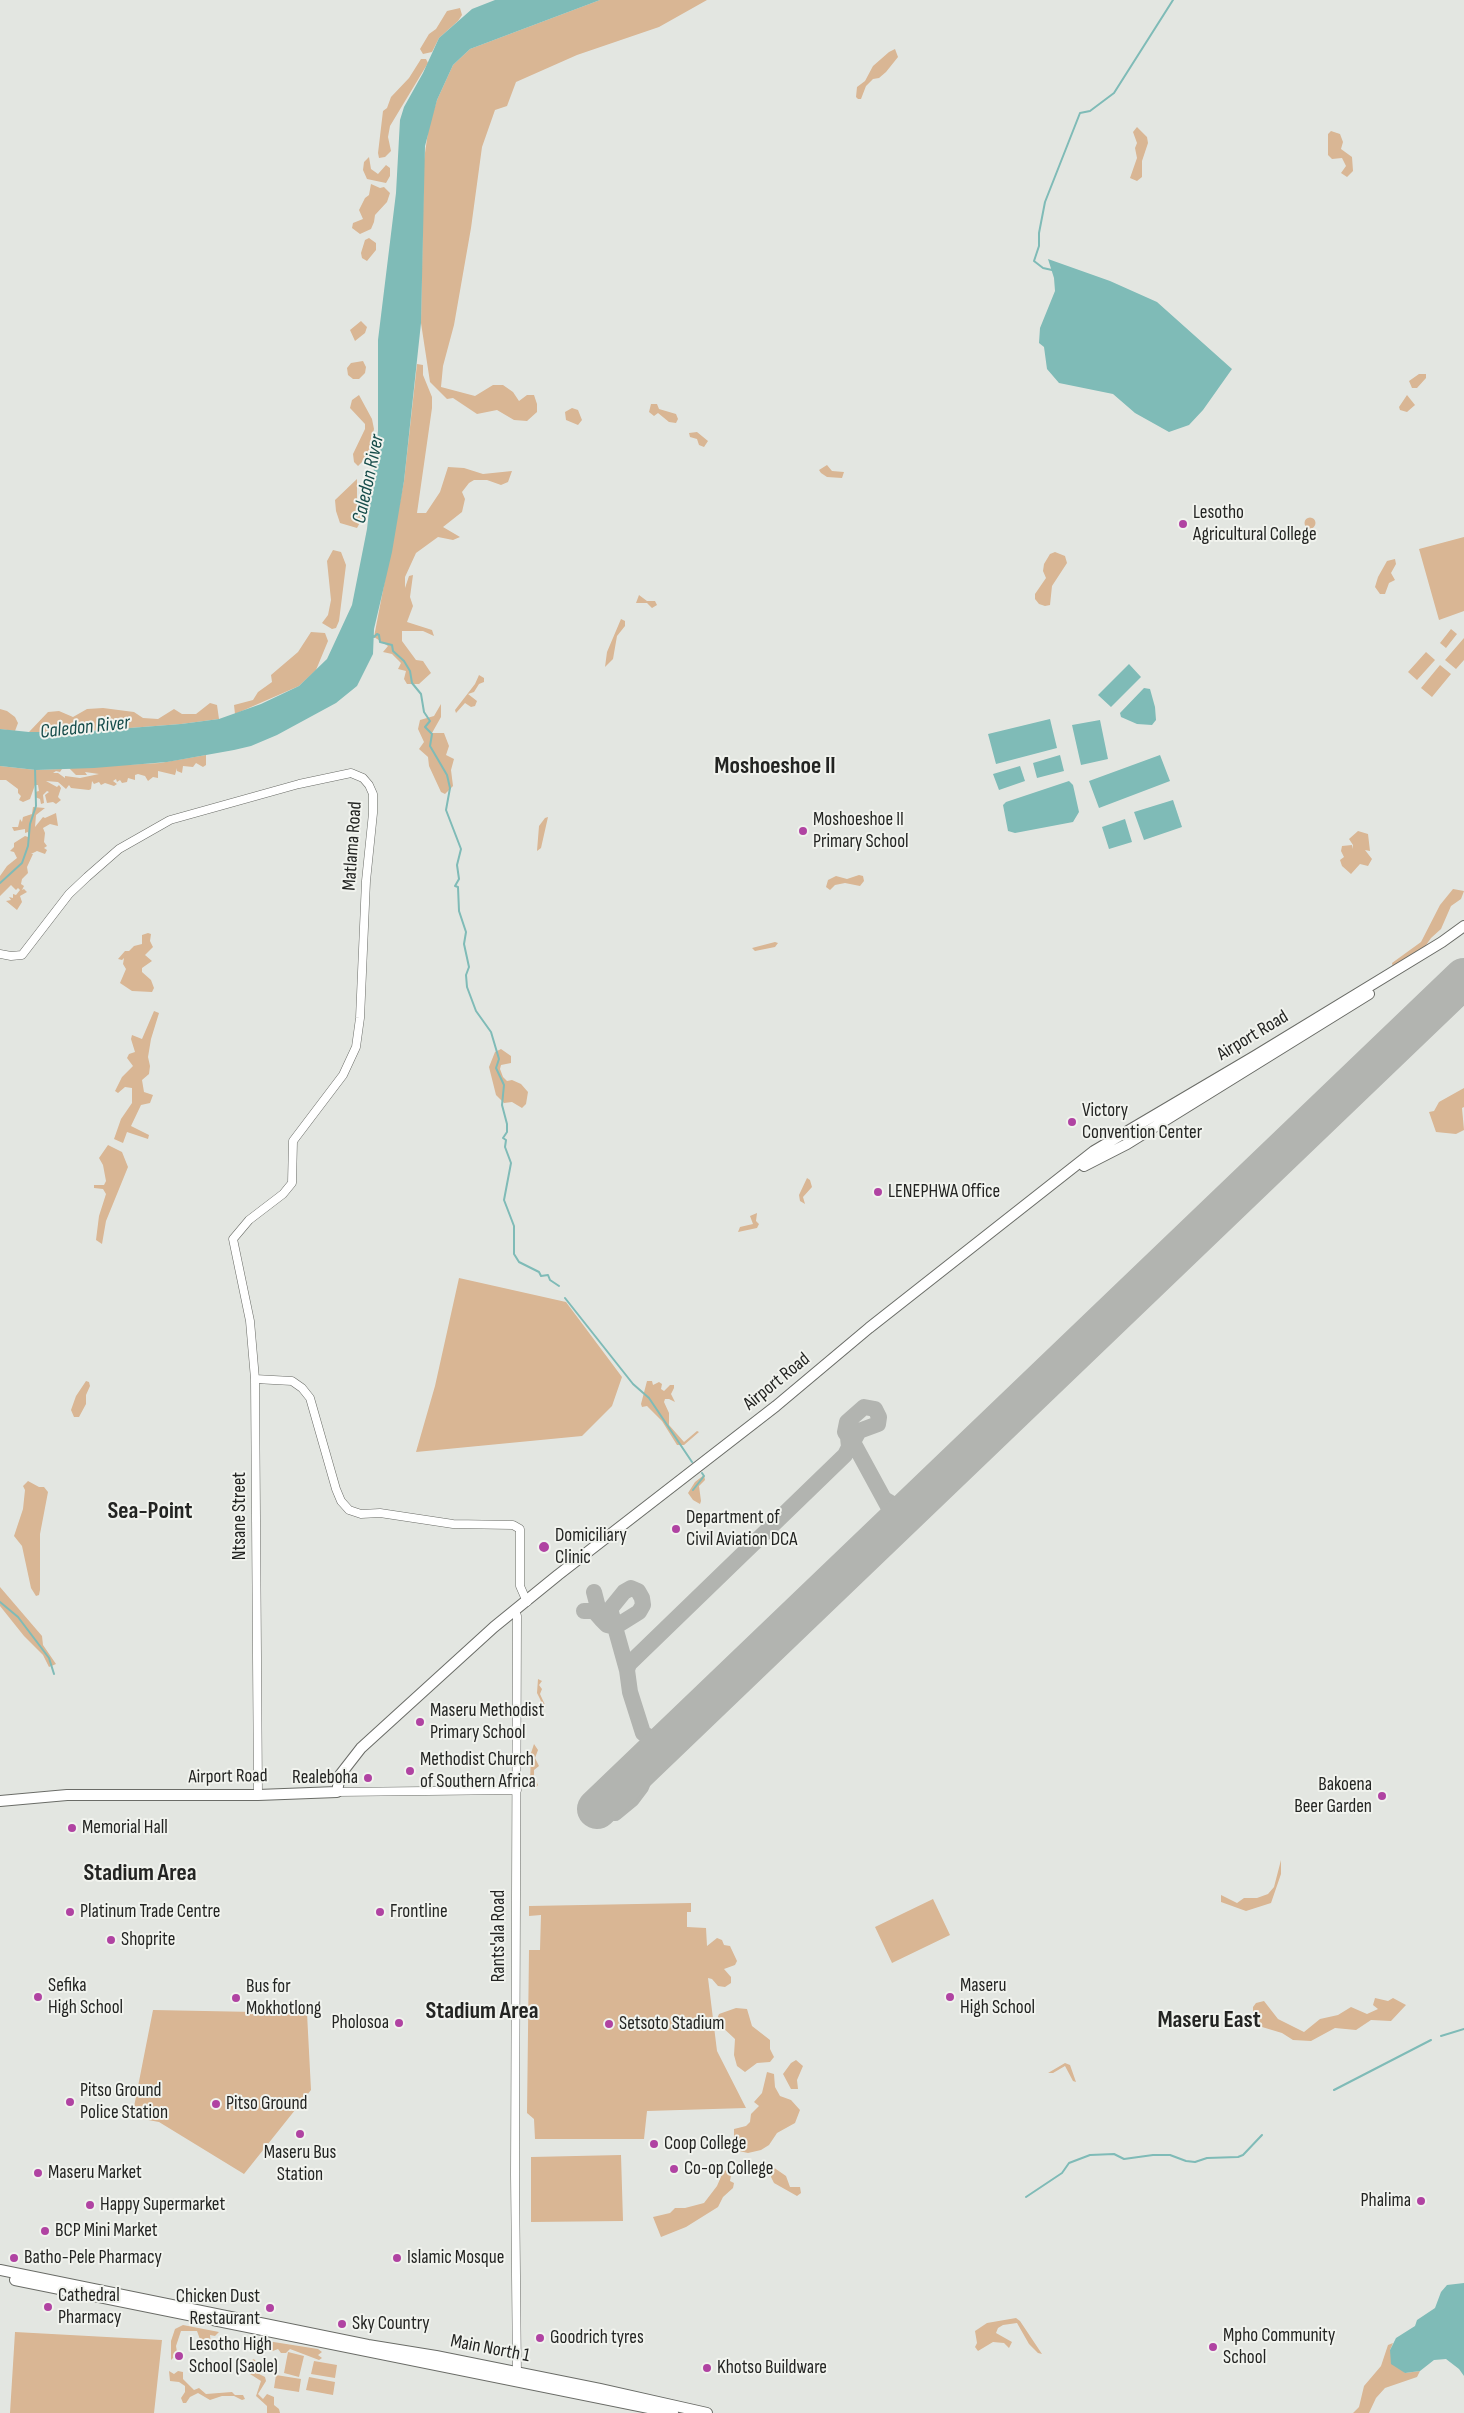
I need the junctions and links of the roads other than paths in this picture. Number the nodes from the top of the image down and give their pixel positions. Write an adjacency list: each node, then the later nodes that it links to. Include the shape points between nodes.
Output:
1 (1464, 926): 4 (main road, Airport Road, via 1094,1151)
2 (1464, 933): 4 (main road, Airport Road, via 1224,1086 1128,1144)
3 (0, 954): 5 (street, Matlama Road, via 22,955 69,894 87,877 119,849 170,820 343,774 357,775 369,785 373,794 373,813 356,1047 343,1075 293,1141 292,1183 249,1220)
4 (1062, 1179): 7 (main road, Airport Road, via 869,1328 776,1406)
5 (233, 1239): 6 (street, Ntsane Street, via 250,1321)
6 (255, 1379): 7 (street, via 292,1381 310,1398 332,1480 341,1501 349,1510 453,1524 513,1525 520,1530 520,1586); 11 (street, Ntsane Street)
7 (527, 1602): 8 (main road, Airport Road)
8 (515, 1611): 9 (street, Rants'ala Road); 10 (main road, Airport Road, via 367,1742 343,1769 337,1782)
9 (517, 1790): 10 (street, Airport Road); 15 (street, Rants'ala Road)
10 (337, 1792): 11 (main road, Airport Road)
11 (258, 1795): 12 (main road, Airport Road, via 67,1796)
12 (0, 1801)
13 (0, 2270): 15 (main road, Main North 1)
14 (0, 2277): 15 (main road, Main North 1)
15 (517, 2377): 16 (main road, Main North 1); 17 (main road, Main North 1)
16 (673, 2413)
17 (708, 2413)

